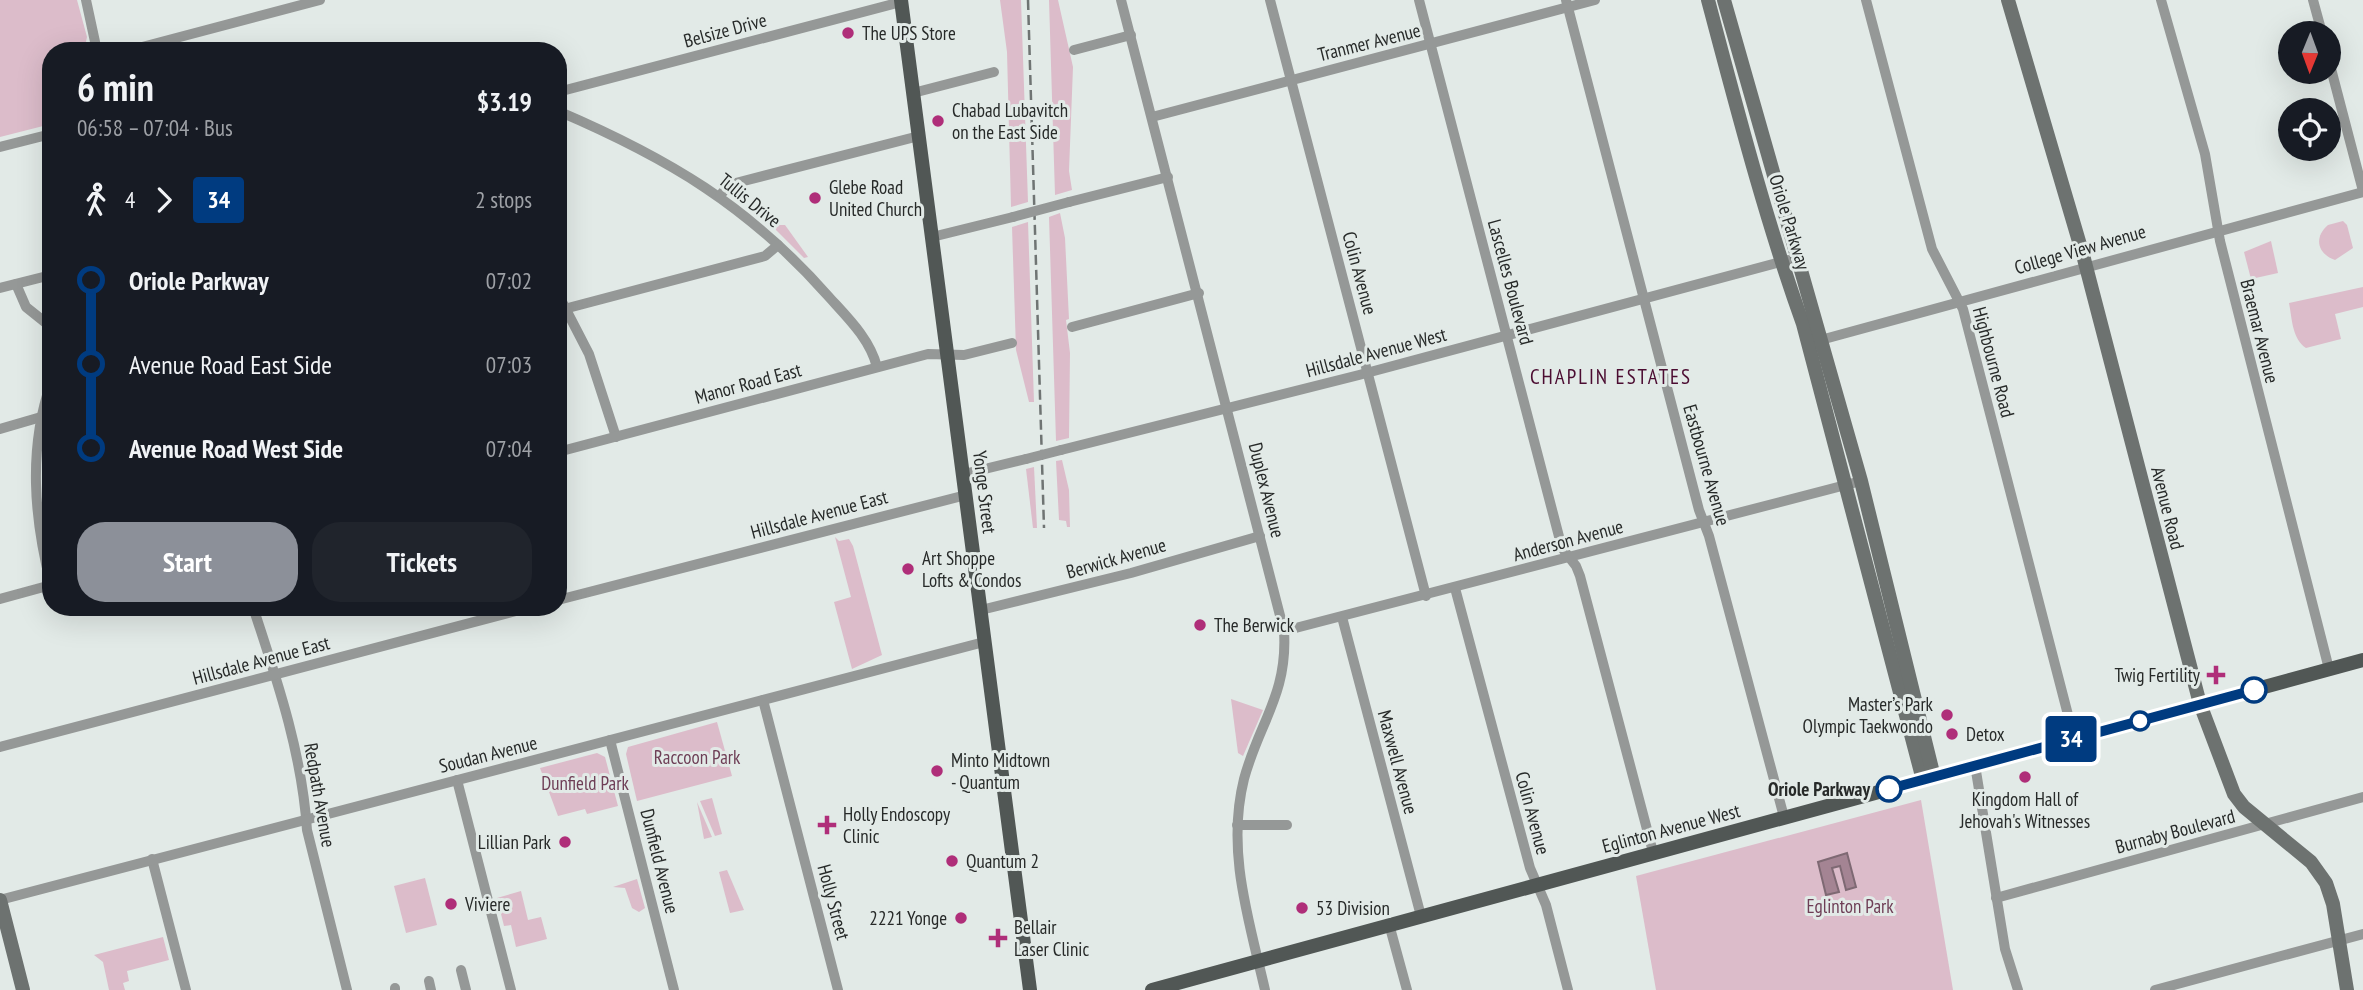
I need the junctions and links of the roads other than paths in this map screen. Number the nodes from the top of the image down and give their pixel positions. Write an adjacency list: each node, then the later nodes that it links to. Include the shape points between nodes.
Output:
1 (86, 0): 17 (street)
2 (320, 0): 18 (street)
3 (1121, 0): 16 (street, Duplex Avenue)
4 (1270, 0): 22 (street, Colin Avenue)
5 (1419, 0): 19 (street, Lascelles Boulevard)
6 (1595, 0): 14 (street, Tranmer Avenue)
7 (1708, 0): 38 (street, Oriole Parkway)
8 (1724, 0): 37 (street, Oriole Parkway)
9 (1866, 0): 45 (street, Highbourne Road, via 1932,249)
10 (2008, 0): 39 (street, Avenue Road)
11 (2161, 0): 34 (street, Braemar Avenue, via 2205,153)
12 (2313, 0): 15 (street)
13 (901, 1): 24 (street, Belsize Drive); 25 (main road, Yonge Street)
14 (1567, 3): 19 (street, Tranmer Avenue); 44 (street, Eastbourne Avenue)
15 (2319, 21)
16 (1130, 35): 20 (street); 27 (street, Duplex Avenue)
17 (95, 42)
18 (161, 42)
19 (1431, 44): 22 (street, Tranmer Avenue); 49 (street, Lascelles Boulevard)
20 (1074, 50)
21 (994, 72): 25 (street)
22 (1292, 80): 27 (street, Tranmer Avenue); 54 (street, Colin Avenue)
23 (2335, 84): 32 (street)
24 (567, 90)
25 (914, 93): 28 (main road, Yonge Street)
26 (567, 115): 33 (street, Tullis Drive, via 637,145)
27 (1152, 117): 31 (street, Duplex Avenue)
28 (919, 135): 33 (street, via 728,185); 35 (main road, Yonge Street)
29 (42, 136): 30 (street)
30 (0, 147)
31 (1168, 177): 35 (street, bridge); 43 (street, Duplex Avenue)
32 (2363, 192): 34 (street, College View Avenue)
33 (720, 196): 36 (street, Tullis Drive)
34 (2219, 231): 39 (street, College View Avenue); 81 (street, Braemar Avenue)
35 (932, 237): 52 (main road, Yonge Street)
36 (778, 245): 46 (street, via 765,256); 53 (street, Tullis Drive, via 862,335)
37 (1796, 257): 38 (street, Hillsdale Avenue West); 50 (street, Oriole Parkway)
38 (1780, 262): 44 (street, Hillsdale Avenue West); 50 (street, Oriole Parkway)
39 (2086, 266): 45 (street, College View Avenue); 84 (street, Avenue Road)
40 (42, 277): 41 (street)
41 (16, 284): 42 (street); 47 (street, via 26,307)
42 (0, 288)
43 (1199, 293): 48 (street); 55 (street, Duplex Avenue)
44 (1644, 299): 49 (street, Hillsdale Avenue West); 65 (street, Eastbourne Avenue)
45 (1959, 301): 50 (street, College View Avenue); 85 (street, Highbourne Road)
46 (568, 308): 59 (street, via 589,354)
47 (42, 320)
48 (1072, 327)
49 (1507, 335): 54 (street, Hillsdale Avenue West); 68 (street, Lascelles Boulevard, via 1562,548)
50 (1815, 341): 62 (street, Oriole Parkway); 63 (street, Oriole Parkway)
51 (1012, 343): 52 (street, Manor Road East, via 964,355)
52 (948, 354): 53 (street, Manor Road East, via 932,353); 61 (main road, Yonge Street)
53 (877, 367): 59 (street, Manor Road East)
54 (1368, 372): 55 (street, Hillsdale Avenue West); 71 (street, Colin Avenue)
55 (1228, 407): 61 (street, Hillsdale Avenue West, bridge); 66 (street, Duplex Avenue)
56 (42, 414): 57 (street)
57 (41, 417): 58 (street); 67 (street, via 35,499)
58 (0, 429)
59 (616, 437): 60 (street, Manor Road East)
60 (567, 450)
61 (964, 474): 64 (main road, Yonge Street)
62 (1861, 481): 63 (street, Anderson Avenue); 87 (street, Oriole Parkway)
63 (1845, 485): 65 (street, Anderson Avenue); 87 (street, Oriole Parkway)
64 (966, 495): 73 (street, Hillsdale Avenue East); 74 (main road, Yonge Street)
65 (1704, 522): 68 (street, Anderson Avenue); 93 (street, Eastbourne Avenue)
66 (1260, 536): 74 (street, Berwick Avenue); 78 (street, Duplex Avenue)
67 (42, 549)
68 (1569, 557): 70 (street, Anderson Avenue); 98 (street, Lascelles Boulevard, via 1580,576)
69 (42, 587): 72 (street)
70 (1455, 588): 71 (street, Anderson Avenue); 100 (street, Colin Avenue)
71 (1426, 596): 77 (street, Anderson Avenue)
72 (0, 598)
73 (567, 598)
74 (981, 610): 79 (main road, Yonge Street)
75 (256, 616): 82 (street, Redpath Avenue)
76 (497, 616): 82 (street, Hillsdale Avenue East)
77 (1342, 617): 78 (street, Anderson Avenue); 103 (street, Maxwell Avenue)
78 (1284, 631): 96 (street, Duplex Avenue, via 1282,680 1244,779)
79 (984, 642): 83 (street, Soudan Avenue); 116 (main road, Yonge Street)
80 (2363, 660): 81 (main road, Eglinton Avenue West)
81 (2329, 669): 84 (main road, Eglinton Avenue West)
82 (275, 675): 88 (street, Hillsdale Avenue East); 94 (street, Redpath Avenue, via 307,806)
83 (763, 700): 86 (street, Soudan Avenue); 115 (street, Holly Street)
84 (2200, 704): 85 (main road, Eglinton Avenue West); 95 (street, Avenue Road, via 2234,794)
85 (2074, 738): 89 (main road, Eglinton Avenue West)
86 (610, 740): 91 (street, Soudan Avenue); 114 (street, Dunfield Avenue)
87 (1919, 744): 90 (street, Oriole Parkway)
88 (0, 747)
89 (1975, 765): 90 (main road, Eglinton Avenue West); 101 (street)
90 (1929, 778): 93 (main road, Eglinton Avenue West)
91 (457, 780): 94 (street, Soudan Avenue); 113 (street)
92 (2363, 797): 95 (street, Burnaby Boulevard)
93 (1784, 817): 98 (main road, Eglinton Avenue West)
94 (306, 819): 99 (street, Soudan Avenue); 111 (street, Redpath Avenue)
95 (2266, 824): 101 (street, Burnaby Boulevard); 106 (street, Avenue Road, via 2320,873 2329,891)
96 (1237, 825): 97 (street); 107 (street, Duplex Avenue, via 1241,884)
97 (1287, 825)
98 (1653, 852): 100 (main road, Eglinton Avenue West)
99 (152, 859): 102 (street, Soudan Avenue); 110 (street)
100 (1535, 883): 103 (main road, Eglinton Avenue West); 120 (street, Colin Avenue, via 1546,905)
101 (1996, 898): 121 (street)
102 (0, 900): 109 (street)
103 (1421, 916): 104 (main road, Eglinton Avenue West)
104 (1389, 924): 107 (main road, Eglinton Avenue West); 119 (street)
105 (2363, 934): 106 (street)
106 (2339, 941): 122 (street); 123 (street, Avenue Road)
107 (1258, 962): 117 (main road, Eglinton Avenue West); 118 (street, Duplex Avenue)
108 (461, 970): 112 (street)
109 (23, 990)
110 (186, 990)
111 (346, 990)
112 (466, 990)
113 (511, 990)
114 (674, 990)
115 (838, 990)
116 (1030, 990)
117 (1152, 990)
118 (1265, 990)
119 (1408, 990)
120 (1568, 990)
121 (2018, 990)
122 (2155, 990)
123 (2347, 990)

